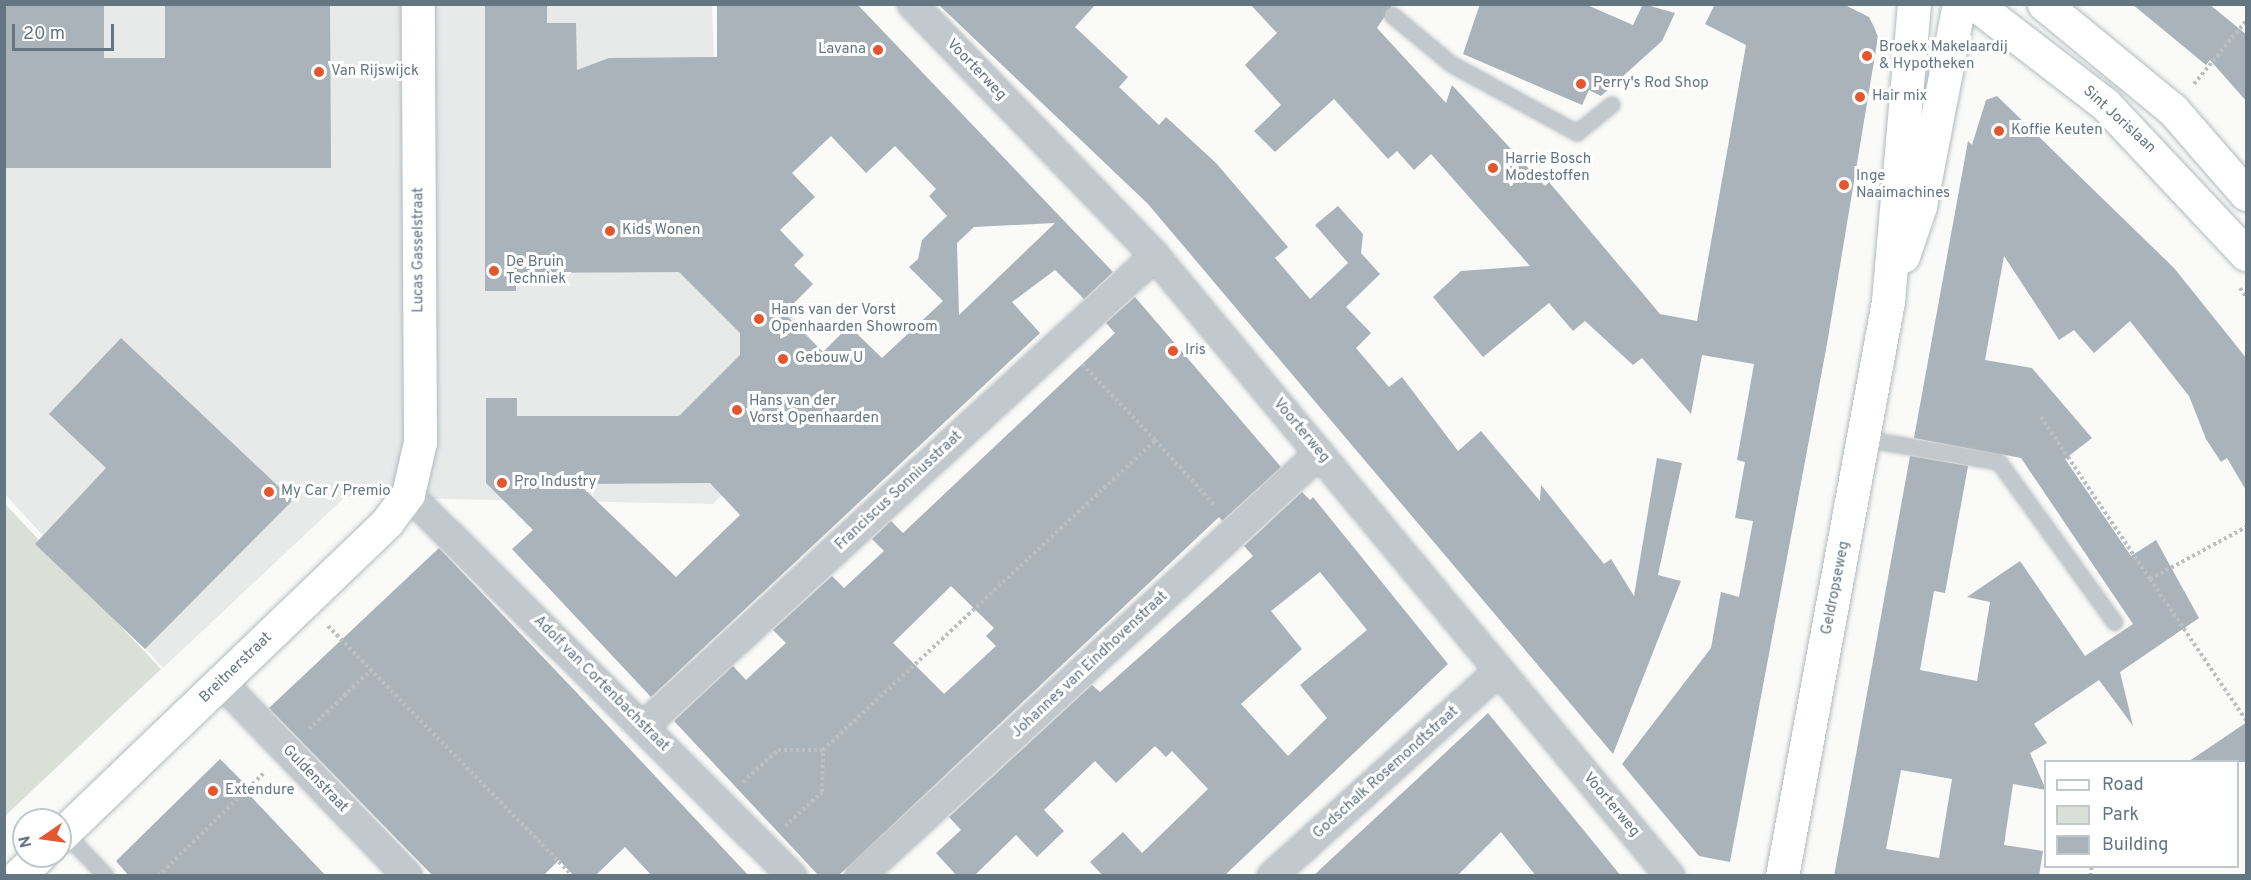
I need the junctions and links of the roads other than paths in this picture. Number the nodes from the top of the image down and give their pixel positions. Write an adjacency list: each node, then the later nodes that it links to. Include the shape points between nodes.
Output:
1 (418, 4): 15 (street, Lucas Gasselstraat, via 420,442)
2 (912, 4): 11 (street, Voorterweg)
3 (1914, 4): 12 (street, Geldropseweg)
4 (1959, 4): 12 (street, Geldropseweg, via 1920,206)
5 (1975, 4): 10 (street, Sint Jorislaan, via 2105,104)
6 (2044, 4): 9 (street, via 2173,110)
7 (1392, 15): 8 (lane, via 1451,64 1577,133)
8 (1612, 105)
9 (2247, 194)
10 (2247, 254)
11 (1155, 256): 14 (street, Voorterweg); 19 (street, Franciscus Sonniusstraat)
12 (1888, 301): 13 (street, Geldropseweg)
13 (1863, 439): 16 (lane, via 1999,462); 28 (street, Geldropseweg)
14 (1319, 454): 17 (street, Voorterweg); 25 (street, Johannes van Eindhovenstraat)
15 (408, 494): 18 (street, Breitnerstraat, via 305,602); 19 (street, Adolf van Cortenbachstraat)
16 (2115, 623)
17 (1499, 671): 26 (street, Godschalk Rosemondtstraat); 27 (street, Voorterweg)
18 (221, 682): 20 (street, Breitnerstraat); 23 (street, Guldenstraat)
19 (644, 726): 24 (street, Adolf van Cortenbachstraat)
20 (72, 824)
21 (72, 844): 22 (lane)
22 (106, 876)
23 (408, 876)
24 (792, 876)
25 (860, 876)
26 (1272, 876)
27 (1670, 876)
28 (1782, 876)

